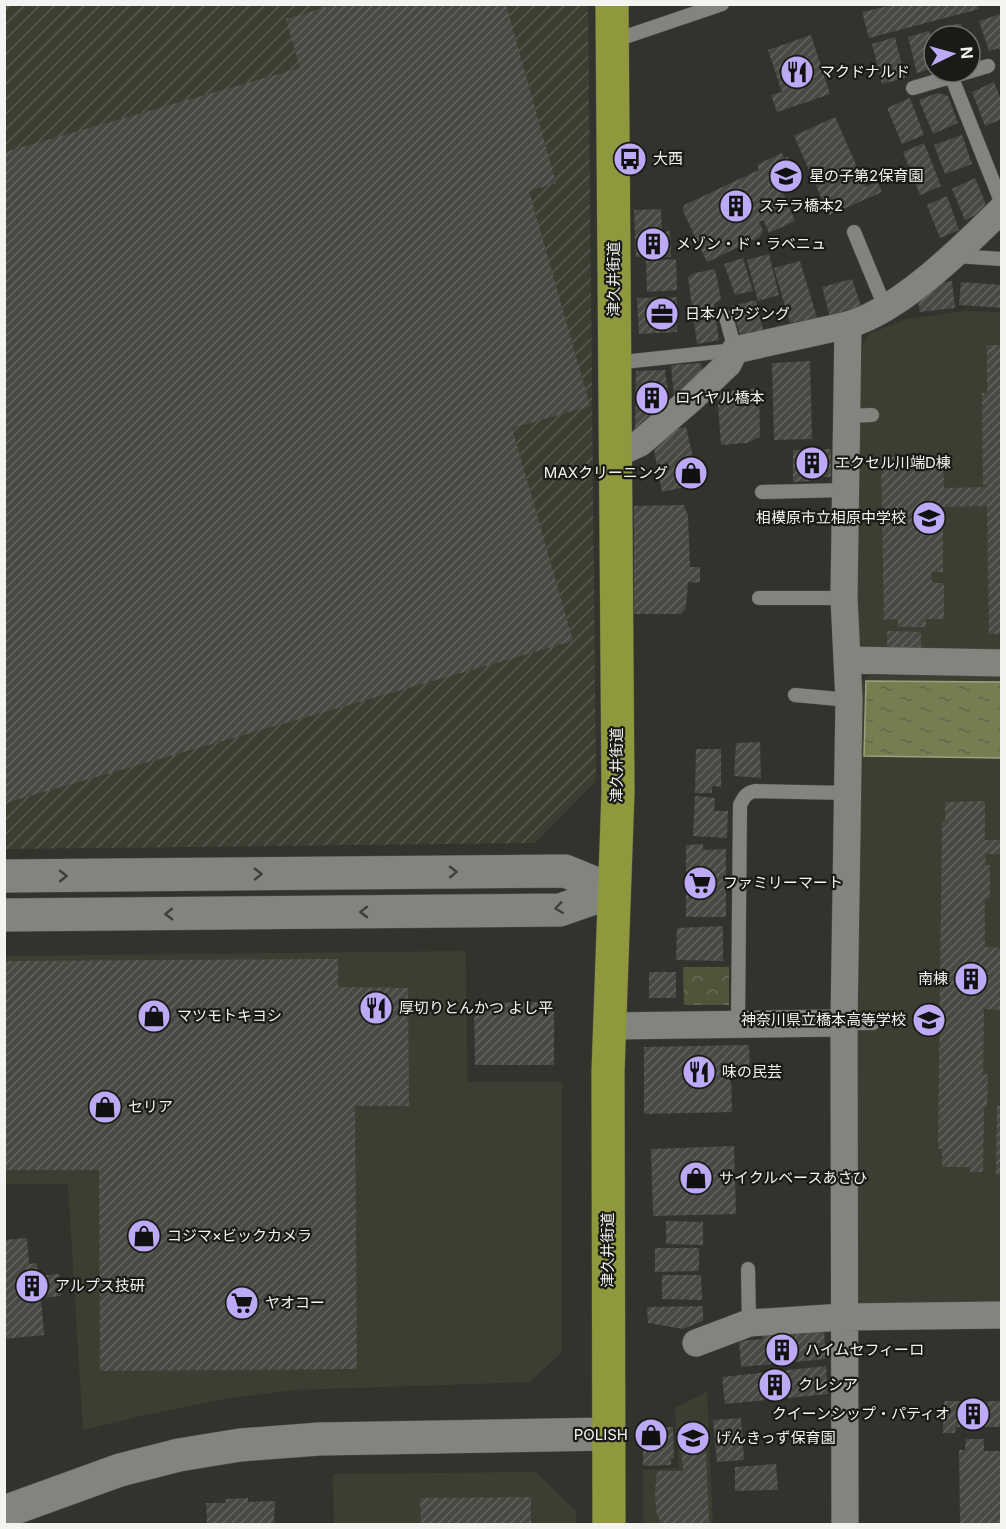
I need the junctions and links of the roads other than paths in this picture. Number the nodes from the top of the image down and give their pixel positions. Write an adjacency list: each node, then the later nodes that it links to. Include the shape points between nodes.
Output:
1 (722, 4): 2 (lane)
2 (616, 16): 16 (highway, 津久井街道)
3 (988, 66): 4 (lane)
4 (982, 68)
5 (929, 84): 7 (lane)
6 (954, 84): 8 (lane)
7 (913, 88)
8 (1002, 206): 10 (street)
9 (854, 232): 12 (lane)
10 (955, 256): 11 (lane); 12 (street)
11 (1002, 259)
12 (885, 307): 14 (street)
13 (726, 317): 15 (lane)
14 (848, 326): 15 (street); 18 (street, via 859,416)
15 (735, 350): 16 (lane); 17 (street, via 728,364 682,407 640,443)
16 (614, 363): 17 (highway, 津久井街道)
17 (614, 455): 28 (highway, 津久井街道, via 618,792)
18 (846, 490): 19 (lane); 21 (street)
19 (762, 492)
20 (759, 598): 21 (lane)
21 (844, 598): 22 (street)
22 (848, 660): 23 (street, via 937,657); 25 (street)
23 (1002, 663)
24 (795, 695): 25 (lane)
25 (849, 700): 26 (street)
26 (848, 793): 30 (street); 32 (lane, via 755,791 743,798)
27 (4, 876): 28 (street, one-way to 28, via 565,870)
28 (614, 891): 29 (street, one-way to 29, via 560,910); 33 (highway, 津久井街道)
29 (4, 915)
30 (844, 1023): 31 (lane); 32 (street); 36 (street)
31 (873, 1023)
32 (738, 1024): 33 (street)
33 (609, 1026): 39 (highway, 津久井街道)
34 (748, 1269): 37 (lane)
35 (1002, 1316): 36 (street)
36 (843, 1317): 37 (street); 42 (street)
37 (749, 1323): 38 (street)
38 (696, 1342)
39 (608, 1434): 40 (street, via 319,1439 240,1445 120,1470); 41 (highway, 津久井街道)
40 (4, 1512)
41 (609, 1524)
42 (845, 1524)

